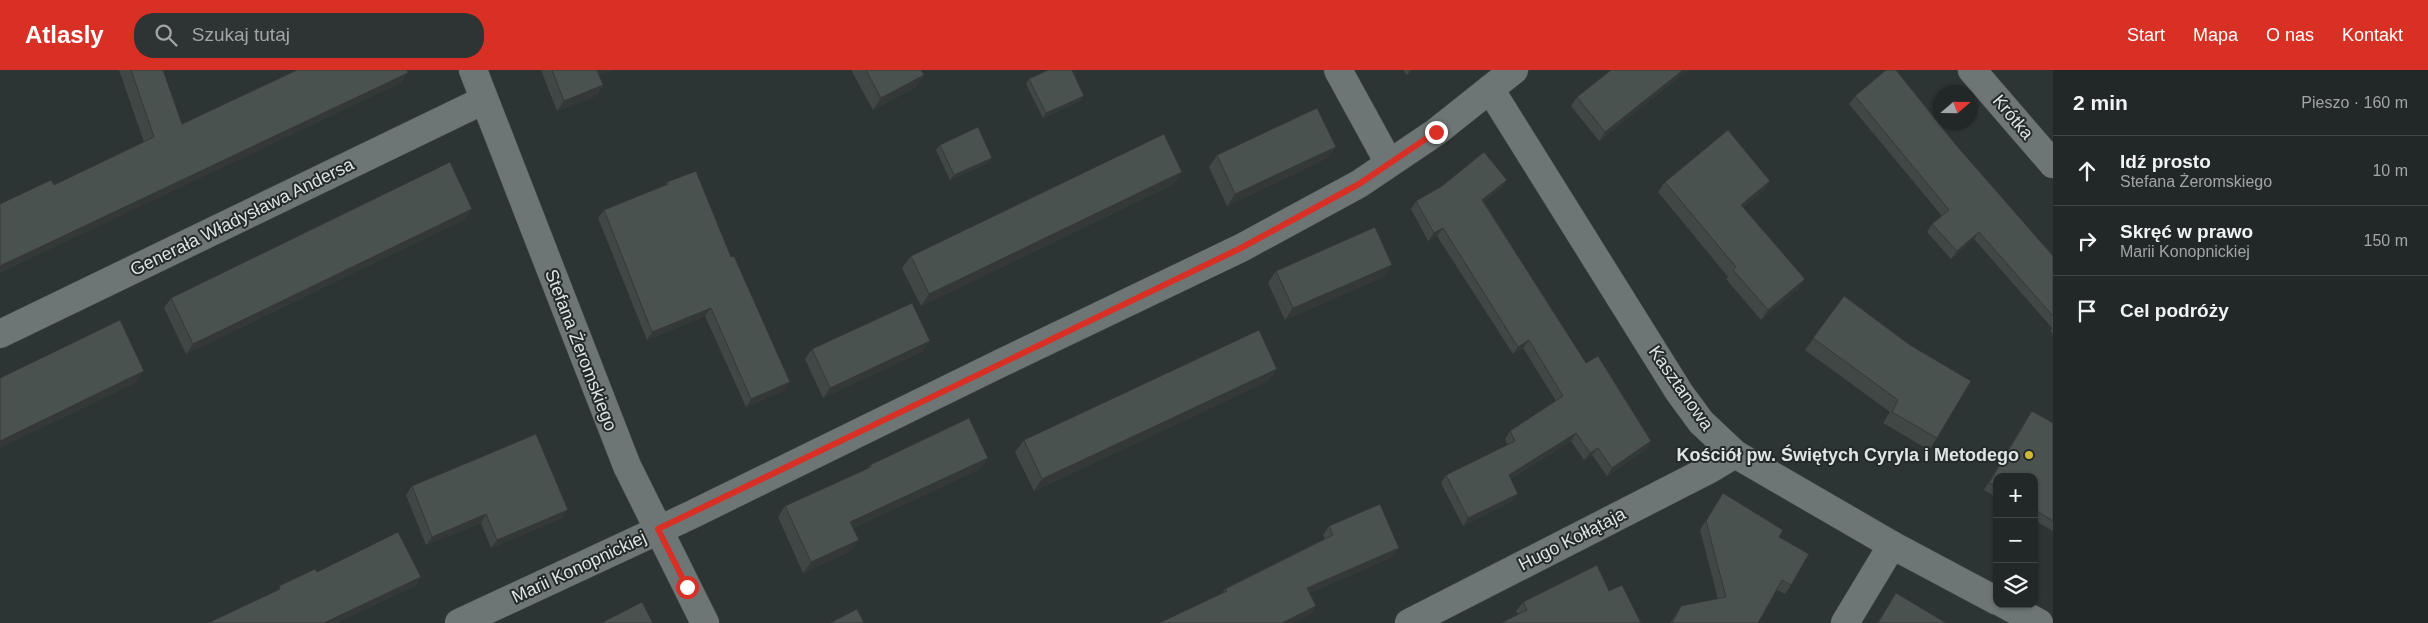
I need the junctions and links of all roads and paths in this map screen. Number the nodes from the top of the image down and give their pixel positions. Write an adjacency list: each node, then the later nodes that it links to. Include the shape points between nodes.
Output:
1 (473, 70): 6 (street, Stefana Żeromskiego)
2 (1338, 70): 7 (street)
3 (1514, 70): 5 (street, Marii Konopnickiej)
4 (1972, 70): 8 (street, Krótka)
5 (1490, 88): 7 (street, Marii Konopnickiej, via 1436,132); 10 (street, Kasztanowa, via 1700,422)
6 (484, 100): 9 (street, Generała Władysława Andersa); 11 (street, Stefana Żeromskiego, via 627,466)
7 (1389, 163): 11 (street, Marii Konopnickiej, via 1359,184 1241,248)
8 (2053, 164)
9 (0, 334)
10 (1735, 454): 12 (street, Kasztanowa); 17 (street, Hugo Kołłątaja)
11 (658, 529): 15 (street, Marii Konopnickiej); 16 (street, Stefana Żeromskiego)
12 (1892, 545): 13 (street, Kasztanowa); 18 (street)
13 (1993, 598)
14 (2011, 608): 19 (street)
15 (459, 623)
16 (705, 623)
17 (1409, 623)
18 (1845, 623)
19 (2039, 623)

